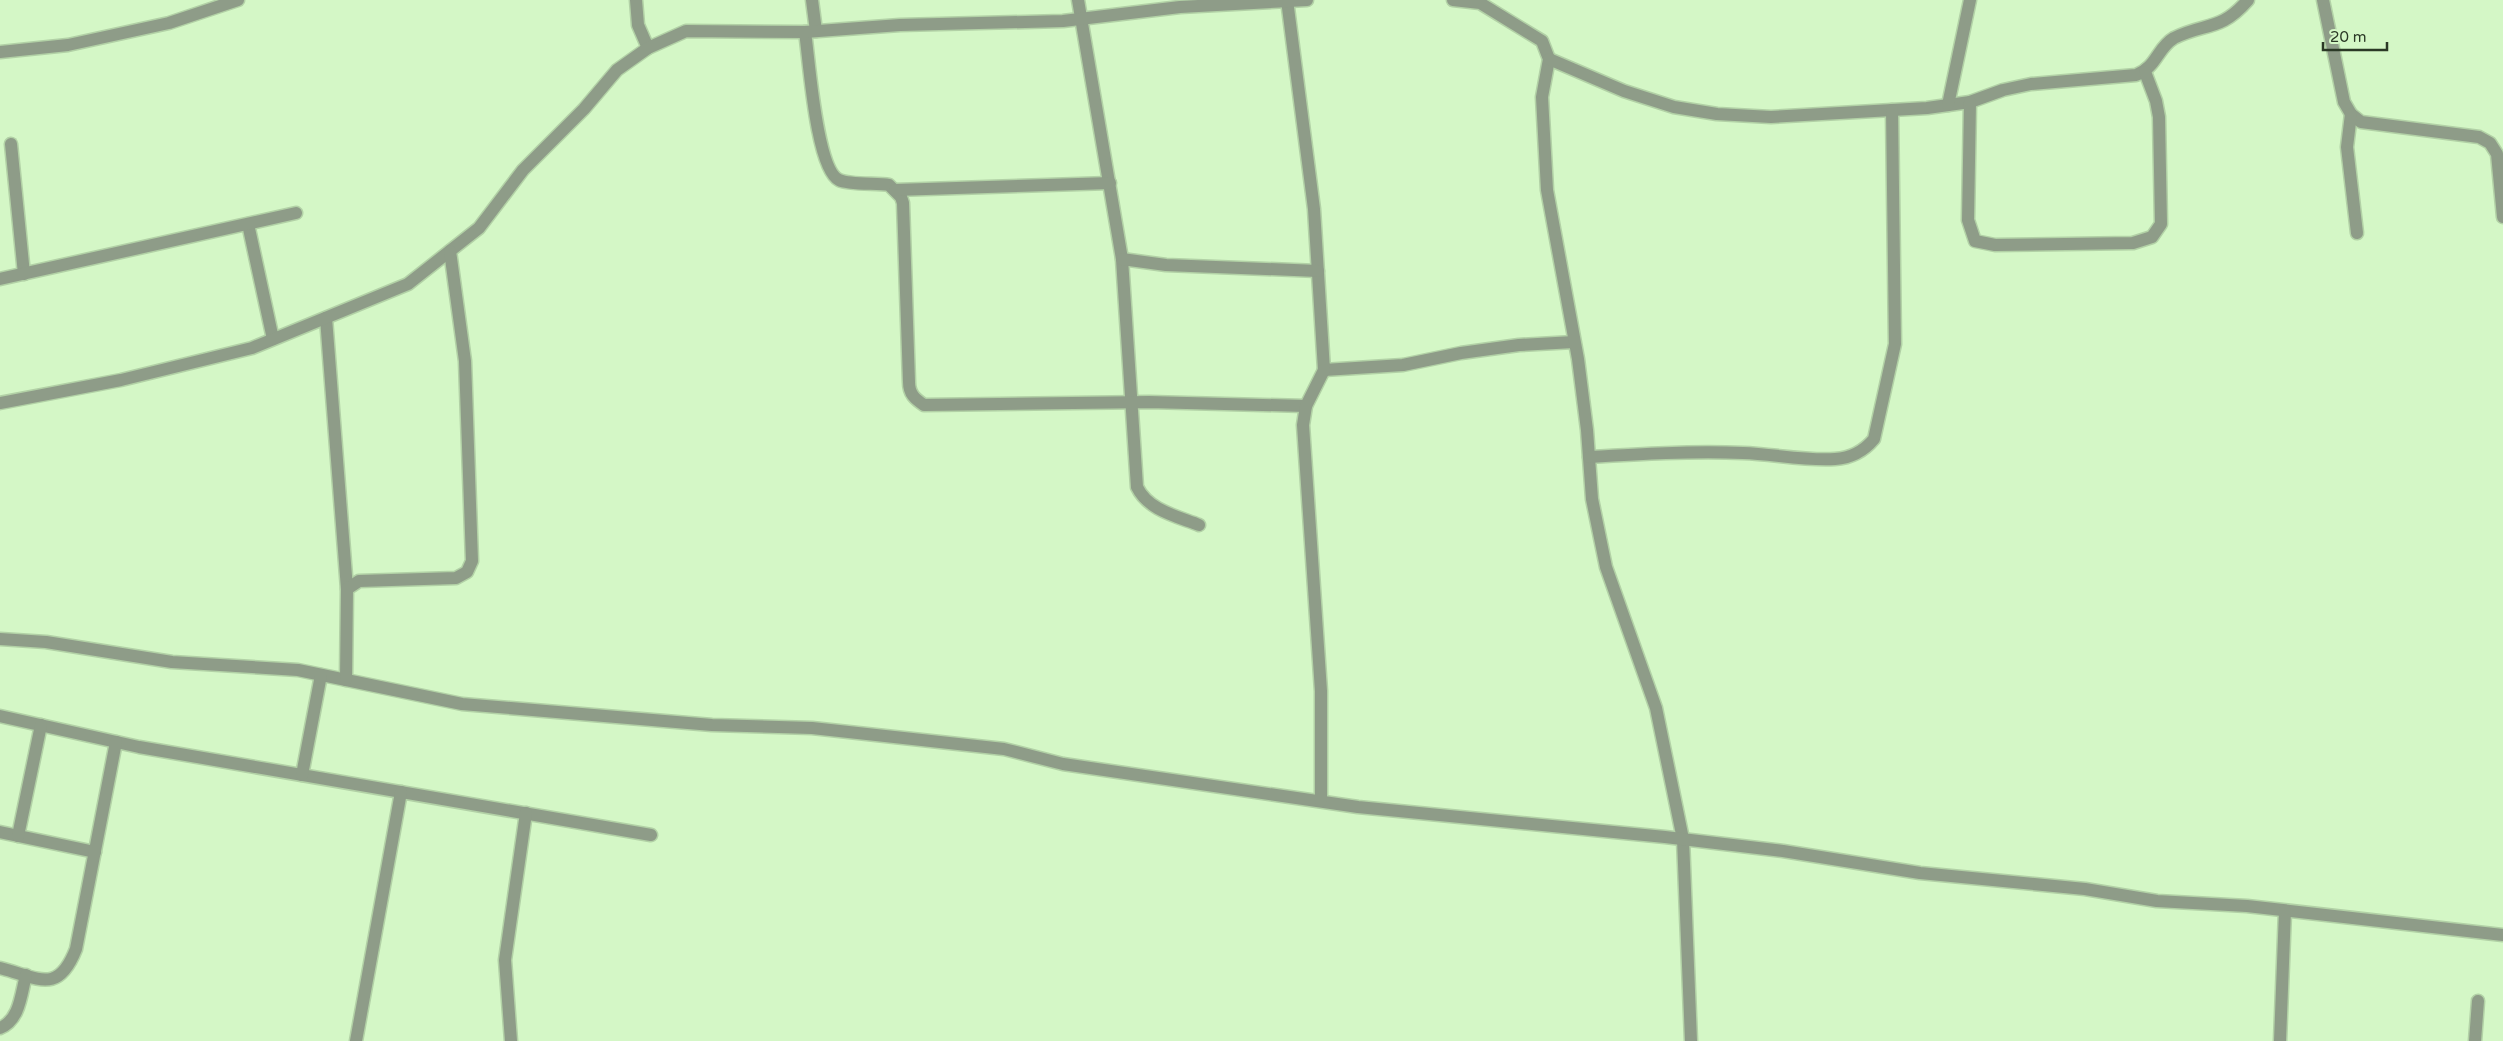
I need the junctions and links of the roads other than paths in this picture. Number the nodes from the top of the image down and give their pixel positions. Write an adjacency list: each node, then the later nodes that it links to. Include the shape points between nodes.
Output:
1 (238, 0): 15 (street, via 169,23 68,45)
2 (636, 0): 14 (street, via 638,25)
3 (812, 0): 13 (street)
4 (1078, 0): 12 (street)
5 (1307, 0): 10 (street)
6 (1453, 0): 11 (street)
7 (1970, 0): 19 (street)
8 (2248, 0): 17 (street, via 2225,21 2174,38)
9 (2323, 0): 21 (street, via 2344,102)
10 (1287, 1): 12 (street); 31 (street, via 1314,209)
11 (1483, 2): 16 (street, via 1542,41)
12 (1082, 19): 13 (street, via 900,25); 23 (street)
13 (811, 32): 14 (street, via 686,31); 24 (street, via 820,147 833,175 840,180 889,185)
14 (648, 48): 29 (street, via 617,70 584,109 523,170 479,228)
15 (0, 52)
16 (1549, 59): 20 (street, via 1624,91 1674,106 1717,114 1771,117); 36 (street, via 1542,97 1547,190)
17 (2145, 72): 18 (street, via 2031,84); 18 (street, via 2159,117 2161,224 2152,237 2133,243 1995,245 1975,241 1968,220)
18 (1970, 102): 19 (street)
19 (1948, 105): 20 (street)
20 (1892, 110): 41 (street, via 1895,344 1874,439 1866,449 1853,456 1834,459 1742,453)
21 (2351, 114): 26 (street, via 2361,122 2479,137 2490,143 2497,154); 28 (street, via 2347,147)
22 (11, 144): 32 (street)
23 (1110, 183): 24 (street); 30 (street)
24 (895, 190): 38 (street, via 903,203 908,382 916,400 924,406)
25 (296, 213): 27 (street)
26 (2503, 217)
27 (248, 224): 32 (street); 35 (street)
28 (2357, 233)
29 (450, 251): 34 (street, via 408,284); 43 (street, via 465,361 472,561 468,572 456,578 359,581)
30 (1122, 260): 31 (street, via 1166,265); 38 (street)
31 (1318, 271): 37 (street)
32 (24, 274): 33 (street)
33 (0, 279)
34 (326, 318): 35 (street); 43 (street)
35 (273, 339): 39 (street, via 252,348 121,380)
36 (1574, 342): 37 (street, via 1519,345 1403,365); 41 (street)
37 (1324, 370): 40 (street)
38 (1132, 402): 40 (street); 42 (street, via 1137,487 1143,499 1160,510)
39 (0, 403)
40 (1306, 406): 52 (street, via 1303,425 1321,691)
41 (1589, 457): 57 (street, via 1592,499 1606,567 1656,708)
42 (1200, 525)
43 (347, 590): 46 (street)
44 (0, 639): 45 (street, via 46,642 172,662 298,670)
45 (321, 675): 46 (street); 50 (street)
46 (346, 680): 52 (street, via 462,704 712,725 812,728 1004,749 1063,764)
47 (0, 716): 48 (street)
48 (41, 725): 49 (street); 56 (street)
49 (116, 742): 50 (street); 58 (street)
50 (302, 775): 51 (street)
51 (402, 792): 53 (street); 65 (street)
52 (1322, 801): 57 (street)
53 (526, 813): 55 (street); 66 (street, via 506,960)
54 (0, 832): 56 (street)
55 (651, 834)
56 (18, 836): 58 (street)
57 (1684, 839): 59 (street, via 1920,873); 67 (street)
58 (95, 852): 62 (street, via 70,966 61,976 49,981)
59 (2284, 911): 60 (street); 68 (street)
60 (2503, 935)
61 (0, 968): 62 (street)
62 (26, 975): 64 (street, via 15,1016 8,1025)
63 (2478, 1002): 69 (street)
64 (0, 1028)
65 (356, 1041)
66 (511, 1041)
67 (1691, 1041)
68 (2280, 1041)
69 (2475, 1041)

